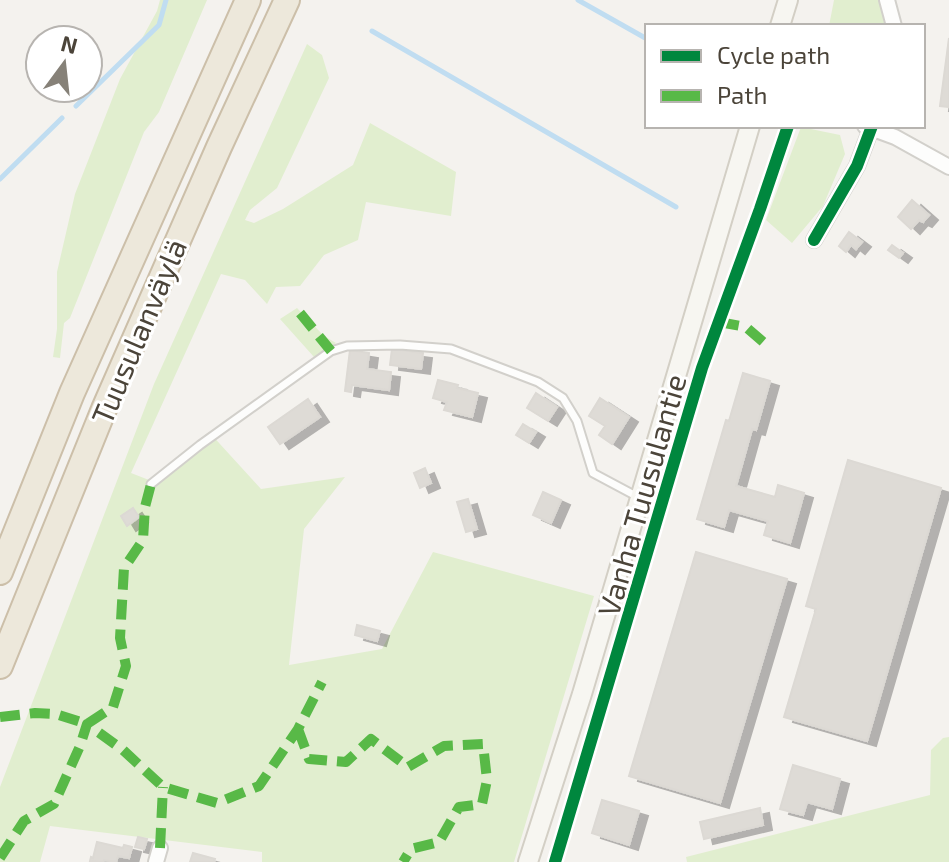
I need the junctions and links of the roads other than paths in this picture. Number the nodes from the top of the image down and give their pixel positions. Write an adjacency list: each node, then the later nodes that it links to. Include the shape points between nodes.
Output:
1 (248, 0): 14 (highway, Tuusulanväylä, via 72,393)
2 (287, 0): 15 (highway, Tuusulanväylä, via 104,409)
3 (788, 0): 5 (main road)
4 (887, 0): 6 (street)
5 (781, 24)
6 (893, 24)
7 (749, 128): 13 (main road, Vanha Tuusulantie)
8 (869, 128): 11 (street, via 857,166)
9 (872, 128): 10 (street)
10 (949, 167)
11 (814, 240)
12 (151, 484): 13 (lane, via 331,351 400,345 451,349 538,382 563,398 577,421 593,473)
13 (640, 498): 16 (main road, Vanha Tuusulantie)
14 (0, 572)
15 (0, 666)
16 (528, 862)

